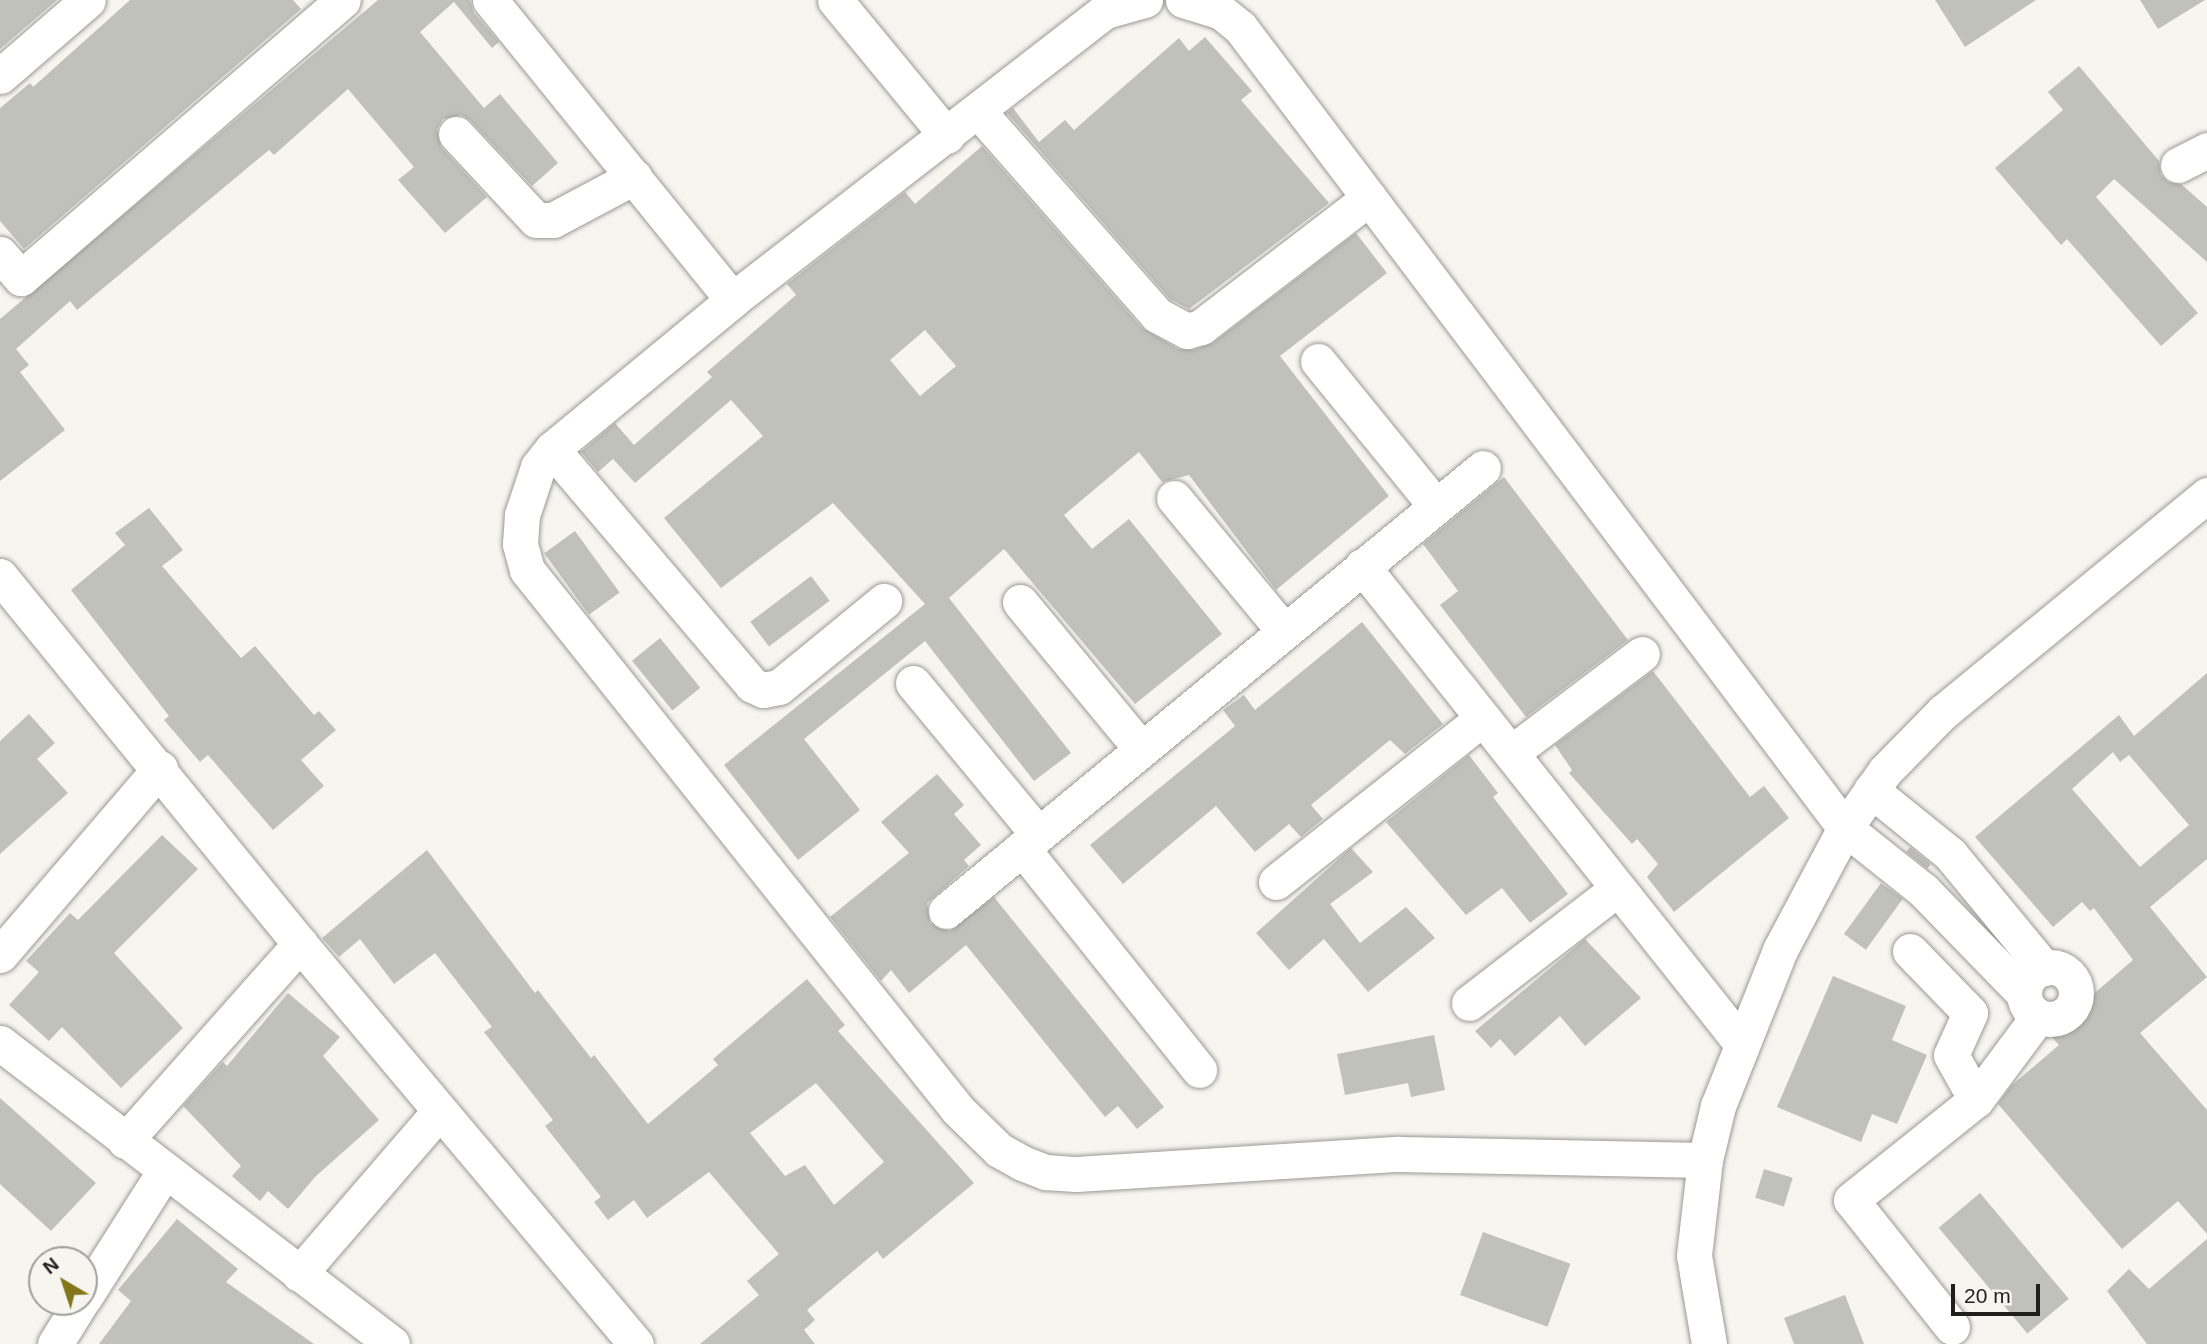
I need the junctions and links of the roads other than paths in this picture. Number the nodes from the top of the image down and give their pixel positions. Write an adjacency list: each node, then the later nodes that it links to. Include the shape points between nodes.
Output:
1 (88, 0): 7 (street)
2 (343, 0): 13 (street, via 21,278)
3 (490, 0): 11 (street)
4 (835, 0): 10 (street)
5 (1145, 0): 8 (street, via 1105,11)
6 (1183, 0): 12 (street, via 1220,11 1240,27)
7 (0, 76)
8 (978, 111): 10 (street); 12 (street, via 1157,315 1188,331 1201,327)
9 (456, 134): 11 (street, via 536,220 553,220)
10 (947, 136): 14 (street)
11 (634, 177): 14 (street)
12 (1369, 198): 33 (street)
13 (0, 254)
14 (733, 300): 16 (street)
15 (1318, 361): 20 (street)
16 (552, 449): 23 (street, via 752,685 763,690 779,687); 49 (street, via 538,467 522,515 520,544 527,570 958,1110 999,1150 1046,1172 1076,1174 1398,1154)
17 (1483, 468): 20 (street)
18 (2207, 495): 32 (street, via 1943,712)
19 (1174, 498): 25 (street)
20 (1436, 506): 21 (street)
21 (1362, 566): 25 (street); 28 (street)
22 (0, 576): 31 (street)
23 (884, 601)
24 (1020, 602): 29 (street)
25 (1284, 631): 29 (street)
26 (1642, 654): 30 (street)
27 (913, 683): 34 (street)
28 (1483, 718): 30 (street); 35 (street)
29 (1141, 749): 34 (street)
30 (1511, 753): 36 (street)
31 (160, 768): 38 (street); 40 (street)
32 (1871, 789): 33 (street); 41 (street, via 1950,854)
33 (1845, 828): 41 (street, via 1923,890); 44 (street, via 1780,950)
34 (1030, 841): 37 (street); 45 (street)
35 (1276, 883)
36 (1617, 889): 42 (street); 44 (street)
37 (946, 911)
38 (300, 944): 47 (street); 48 (street)
39 (1910, 951): 46 (street, via 1970,1013 1951,1055)
40 (0, 955)
41 (2035, 993): 46 (street)
42 (1469, 1003)
43 (0, 1043): 48 (street)
44 (1742, 1044): 49 (street, via 1718,1106)
45 (1199, 1070)
46 (1976, 1100): 54 (street, via 1851,1200)
47 (439, 1112): 51 (street); 57 (street)
48 (125, 1141): 50 (street)
49 (1705, 1160): 58 (street, via 1694,1255)
50 (164, 1172): 51 (street); 52 (street)
51 (299, 1273): 56 (street)
52 (98, 1276)
53 (73, 1316): 55 (street)
54 (1952, 1327)
55 (55, 1344)
56 (392, 1344)
57 (636, 1344)
58 (1709, 1344)

